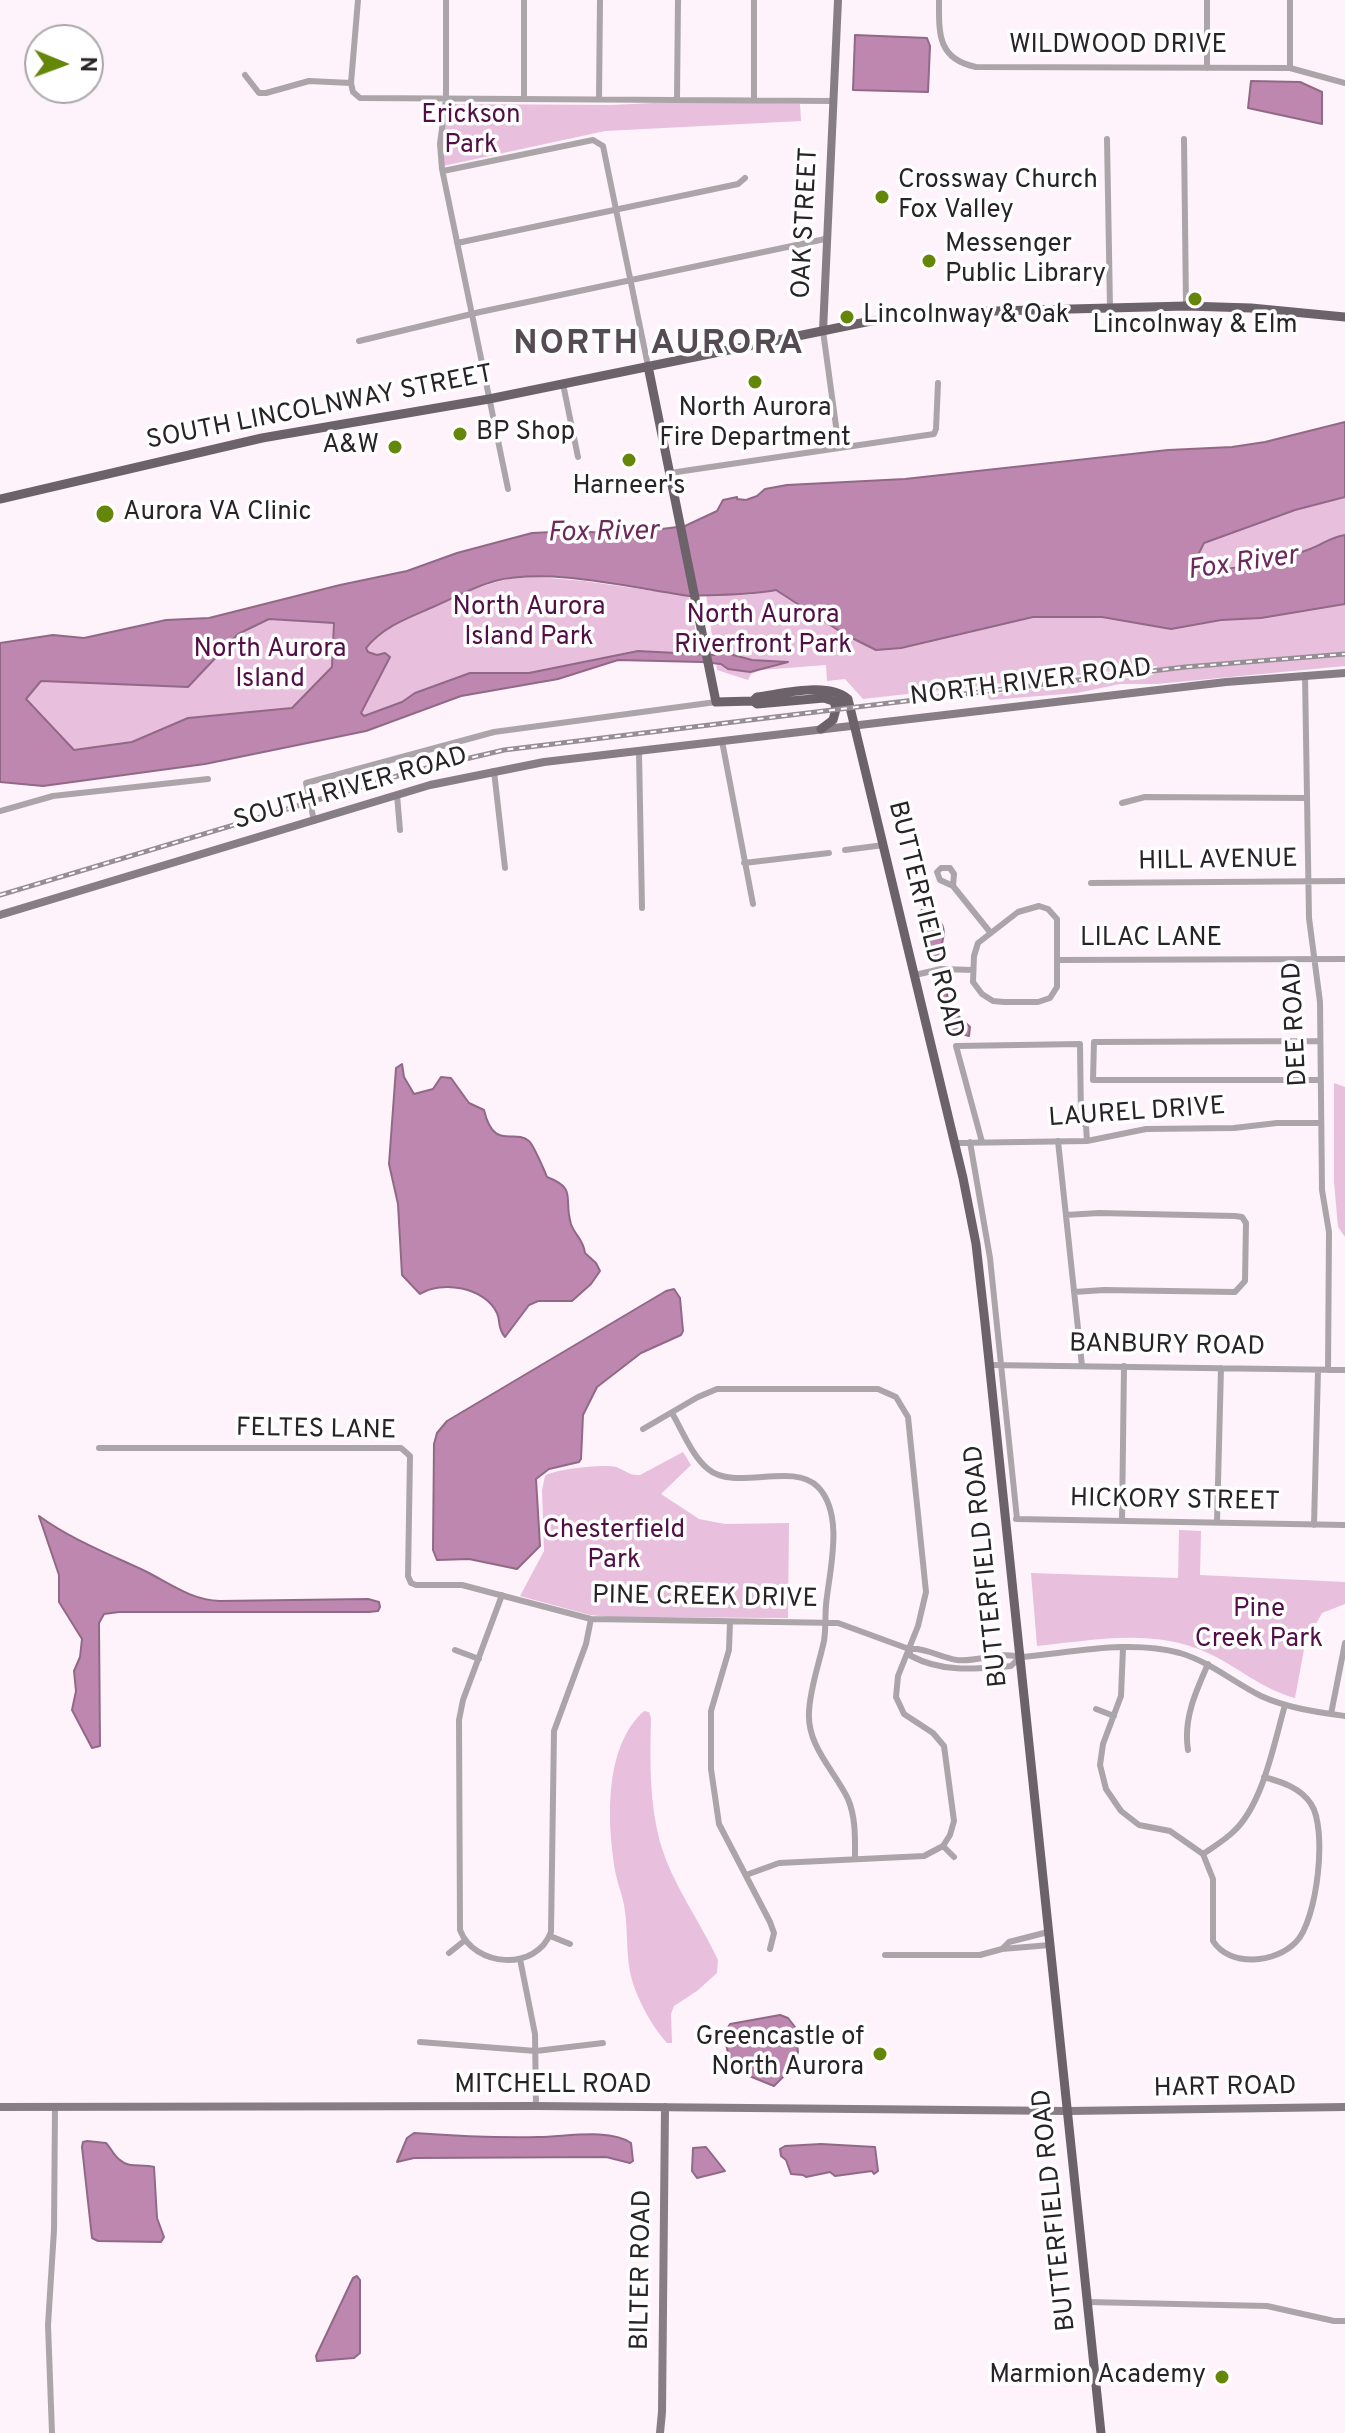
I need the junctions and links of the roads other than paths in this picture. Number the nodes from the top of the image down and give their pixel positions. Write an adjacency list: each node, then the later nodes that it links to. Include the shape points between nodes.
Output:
1 (358, 0): 14 (street)
2 (446, 0): 16 (street)
3 (524, 0): 17 (street)
4 (600, 0): 18 (street)
5 (678, 0): 19 (street)
6 (754, 0): 20 (street)
7 (838, 0): 21 (street, OAK STREET)
8 (939, 0): 11 (street, WILDWOOD DRIVE, via 941,41 964,64)
9 (1207, 0): 11 (street)
10 (1290, 0): 12 (street)
11 (1207, 68): 12 (street, WILDWOOD DRIVE)
12 (1290, 68): 15 (street, WILDWOOD DRIVE)
13 (245, 75): 14 (street, via 259,93 309,81)
14 (351, 83): 16 (street, via 360,98)
15 (1345, 83)
16 (446, 98): 17 (street); 24 (street, via 440,144)
17 (524, 99): 18 (street)
18 (599, 99): 19 (street)
19 (677, 99): 20 (street)
20 (754, 100): 21 (street)
21 (833, 101): 27 (street, OAK STREET)
22 (1107, 139): 31 (street)
23 (1184, 139): 30 (street)
24 (443, 171): 26 (street, via 593,140 603,146); 28 (street)
25 (745, 178): 26 (street, via 738,184)
26 (617, 210): 28 (street); 29 (street)
27 (825, 239): 29 (street); 34 (street, OAK STREET)
28 (457, 243): 32 (street)
29 (631, 281): 32 (street); 36 (street)
30 (1186, 306): 31 (main road, SOUTH LINCOLNWAY STREET); 33 (main road, SOUTH LINCOLNWAY STREET)
31 (1110, 308): 34 (main road, SOUTH LINCOLNWAY STREET, via 943,313)
32 (472, 314): 35 (street); 39 (street)
33 (1345, 317)
34 (823, 331): 36 (main road, SOUTH LINCOLNWAY STREET); 40 (street, OAK STREET)
35 (359, 341)
36 (648, 366): 38 (main road, SOUTH LINCOLNWAY STREET); 42 (main road)
37 (938, 383): 40 (street, via 936,432)
38 (563, 384): 39 (main road, SOUTH LINCOLNWAY STREET); 41 (street)
39 (489, 399): 43 (street); 44 (main road, SOUTH LINCOLNWAY STREET, via 262,438)
40 (839, 448): 42 (street)
41 (578, 457)
42 (670, 473): 49 (main road)
43 (508, 489)
44 (0, 499)
45 (1345, 673): 46 (street, NORTH RIVER ROAD)
46 (1305, 675): 51 (street, NORTH RIVER ROAD); 58 (street, DEE ROAD)
47 (753, 701): 48 (main road); 49 (main road); 50 (main road, via 826,690 843,695)
48 (834, 701): 50 (main road); 52 (main road, via 833,720)
49 (716, 702): 61 (street, via 494,732 306,783)
50 (848, 706): 51 (main road, BUTTERFIELD ROAD)
51 (855, 726): 52 (street, NORTH RIVER ROAD); 63 (main road, BUTTERFIELD ROAD)
52 (821, 729): 53 (street, NORTH RIVER ROAD)
53 (722, 741): 54 (street, SOUTH RIVER ROAD); 66 (street)
54 (639, 753): 55 (street, SOUTH RIVER ROAD); 73 (street)
55 (494, 771): 57 (street, SOUTH RIVER ROAD); 67 (street)
56 (208, 779): 60 (street, via 53,796)
57 (397, 795): 61 (street, SOUTH RIVER ROAD); 62 (street)
58 (1306, 798): 59 (street, via 1145,797); 68 (street, DEE ROAD)
59 (1122, 803)
60 (0, 811)
61 (314, 821): 74 (street, SOUTH RIVER ROAD)
62 (400, 830)
63 (884, 845): 64 (street); 80 (main road, BUTTERFIELD ROAD)
64 (845, 850)
65 (829, 853): 66 (street)
66 (744, 863): 72 (street)
67 (505, 868)
68 (1308, 881): 69 (street, HILL AVENUE); 70 (street, HILL AVENUE); 76 (street, DEE ROAD)
69 (1345, 881)
70 (1091, 883)
71 (953, 886): 75 (street)
72 (753, 904)
73 (642, 908)
74 (0, 915)
75 (990, 932): 78 (street, via 1026,909 1048,909 1057,919); 79 (street, via 978,943)
76 (1315, 959): 77 (street, LILAC LANE); 78 (street, LILAC LANE); 81 (street, DEE ROAD)
77 (1345, 959)
78 (1057, 960): 79 (street, LILAC LANE, via 1057,987 1050,998 1038,1002 993,1001 973,982)
79 (973, 970): 80 (street)
80 (915, 975): 88 (main road, BUTTERFIELD ROAD)
81 (1320, 1041): 82 (street, DEE ROAD); 82 (street, via 1094,1042 1093,1080)
82 (1320, 1080): 83 (street, DEE ROAD)
83 (1321, 1123): 85 (street, LAUREL DRIVE, via 1146,1129); 97 (street, DEE ROAD, via 1329,1232)
84 (1058, 1141): 85 (street, LAUREL DRIVE); 87 (street, LAUREL DRIVE); 89 (street)
85 (1087, 1141): 87 (street, BUTTERFIELD ROAD, via 1081,1120 1080,1044 956,1046)
86 (970, 1142): 87 (street, LAUREL DRIVE); 88 (street, LAUREL DRIVE); 92 (street)
87 (982, 1142)
88 (955, 1143): 91 (main road, BUTTERFIELD ROAD, via 976,1244)
89 (1066, 1215): 90 (street); 90 (street, via 1235,1216 1246,1223 1246,1278 1239,1290)
90 (1074, 1292): 93 (street)
91 (989, 1365): 92 (street, BANBURY ROAD); 104 (main road, BUTTERFIELD ROAD)
92 (1001, 1365): 93 (street, BANBURY ROAD); 105 (street)
93 (1082, 1366): 94 (street, BANBURY ROAD)
94 (1124, 1366): 95 (street, BANBURY ROAD); 106 (street)
95 (1221, 1368): 96 (street, BANBURY ROAD); 107 (street)
96 (1318, 1370): 97 (street, BANBURY ROAD); 108 (street)
97 (1328, 1370): 98 (street, BANBURY ROAD)
98 (1345, 1370)
99 (902, 1388): 100 (street)
100 (896, 1397): 101 (street, via 878,1389 723,1389); 117 (street, via 908,1417 925,1576 925,1605)
101 (672, 1413): 102 (street); 114 (street, via 714,1473 799,1478 821,1485 834,1553)
102 (643, 1429)
103 (99, 1448): 110 (street, FELTES LANE, via 401,1448 410,1456)
104 (1005, 1519): 105 (street, HICKORY STREET); 119 (main road, BUTTERFIELD ROAD)
105 (1017, 1519): 106 (street, HICKORY STREET)
106 (1122, 1521): 107 (street, HICKORY STREET)
107 (1217, 1522): 108 (street, HICKORY STREET)
108 (1314, 1525): 109 (street, HICKORY STREET)
109 (1345, 1525)
110 (408, 1576): 111 (street, PINE CREEK DRIVE, via 416,1585 462,1585)
111 (502, 1595): 112 (street, PINE CREEK DRIVE); 120 (street)
112 (591, 1619): 113 (street, PINE CREEK DRIVE); 135 (street, via 554,1731)
113 (730, 1622): 114 (street, PINE CREEK DRIVE); 133 (street, via 729,1650 711,1711 711,1769 717,1818)
114 (826, 1622): 117 (street, PINE CREEK DRIVE, via 859,1628); 132 (street, via 810,1701 810,1729 849,1801)
115 (1345, 1643): 124 (street)
116 (1123, 1648): 119 (street, PINE CREEK DRIVE); 121 (street, PINE CREEK DRIVE, via 1168,1650); 125 (street, via 1123,1685)
117 (909, 1649): 119 (street, PINE CREEK DRIVE, via 963,1661); 119 (street, PINE CREEK DRIVE, via 922,1662 961,1669 1011,1666); 129 (street, via 896,1697 904,1714 938,1738 947,1754 954,1821)
118 (455, 1650): 120 (street)
119 (1020, 1657): 134 (main road, BUTTERFIELD ROAD)
120 (479, 1659): 136 (street, via 459,1720 459,1917)
121 (1208, 1664): 122 (street, PINE CREEK DRIVE); 127 (street, via 1194,1696)
122 (1285, 1705): 124 (street, PINE CREEK DRIVE); 128 (street)
123 (1096, 1709): 125 (street)
124 (1331, 1714): 126 (street, PINE CREEK DRIVE)
125 (1114, 1716): 130 (street, via 1100,1765 1112,1799 1139,1825 1170,1831)
126 (1345, 1716)
127 (1188, 1750)
128 (1264, 1777): 130 (street, via 1235,1831); 130 (street, via 1299,1791 1316,1816 1315,1902 1297,1942 1252,1961 1217,1947 1213,1879)
129 (943, 1846): 131 (street); 132 (street, via 924,1856)
130 (1203, 1854)
131 (954, 1857)
132 (855, 1859): 133 (street, via 779,1863)
133 (746, 1875): 139 (street, via 774,1933)
134 (1048, 1932): 138 (main road, BUTTERFIELD ROAD); 140 (street, via 1009,1942)
135 (550, 1936): 137 (street); 143 (street, via 538,1951)
136 (464, 1941): 141 (street); 143 (street, via 485,1957)
137 (570, 1944)
138 (1050, 1945): 140 (street); 152 (main road, BUTTERFIELD ROAD)
139 (770, 1949)
140 (1002, 1949): 142 (street, via 980,1955)
141 (449, 1953)
142 (885, 1955)
143 (520, 1959): 146 (street)
144 (420, 2042): 146 (street)
145 (603, 2043): 146 (street)
146 (536, 2051): 147 (street)
147 (536, 2106): 149 (street, MITCHELL ROAD); 150 (street, MITCHELL ROAD)
148 (0, 2107): 149 (street, MITCHELL ROAD)
149 (55, 2107): 156 (street, via 48,2325)
150 (665, 2107): 152 (street, MITCHELL ROAD); 157 (street, BILTER ROAD)
151 (1345, 2107): 153 (street, HART ROAD)
152 (1068, 2111): 153 (street, MITCHELL ROAD); 154 (main road, BUTTERFIELD ROAD)
153 (1105, 2111)
154 (1087, 2302): 155 (street, via 1267,2306); 158 (main road, BUTTERFIELD ROAD)
155 (1345, 2321)
156 (52, 2433)
157 (660, 2433)
158 (1101, 2433)

